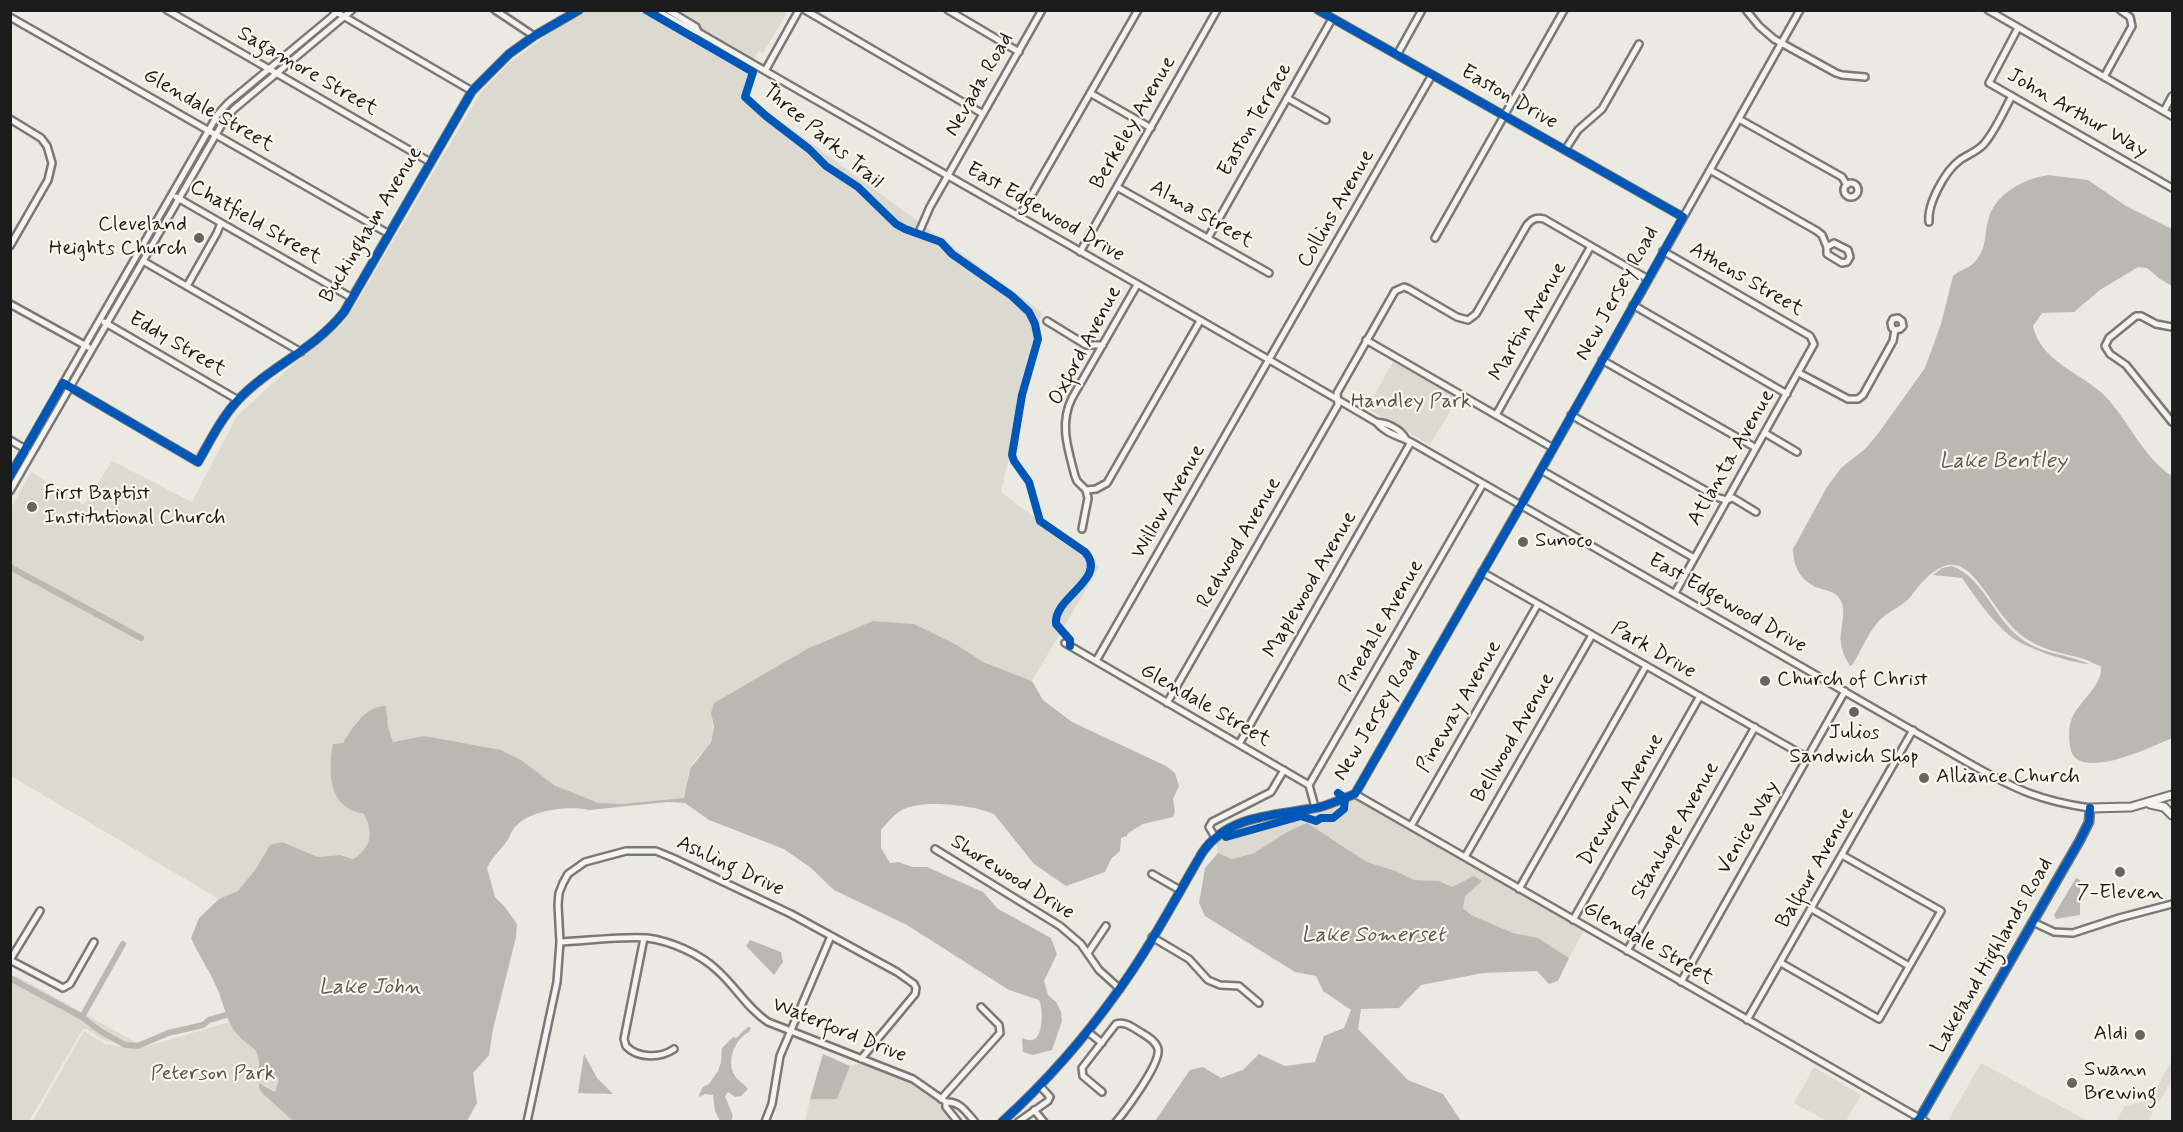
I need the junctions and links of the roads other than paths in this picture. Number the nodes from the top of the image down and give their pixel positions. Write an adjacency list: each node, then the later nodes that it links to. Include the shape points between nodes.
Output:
1 (168, 10): 31 (street, Sagamore Street)
2 (352, 10): 22 (street)
3 (495, 10): 26 (street)
4 (579, 10): 26 (street, Buckingham Avenue)
5 (660, 10): 25 (street, East Edgewood Drive)
6 (668, 10): 25 (street, East Edgewood Drive)
7 (799, 10): 32 (street)
8 (805, 10): 43 (street)
9 (948, 10): 29 (street)
10 (1042, 10): 29 (street, Nevada Road)
11 (1138, 10): 38 (street)
12 (1217, 10): 49 (street, Berkeley Avenue)
13 (1318, 10): 23 (street, Easton Drive)
14 (1422, 10): 30 (street)
15 (1564, 10): 44 (street)
16 (1746, 10): 27 (street)
17 (1800, 10): 27 (street, New Jersey Road)
18 (1988, 10): 24 (street)
19 (2120, 10): 35 (street, via 2130,17 2132,26)
20 (336, 11): 22 (street); 31 (street)
21 (10, 17): 50 (street, Glendale Street)
22 (344, 17): 33 (street); 37 (street)
23 (1332, 19): 30 (street, Easton Drive); 41 (street, Easton Terrace)
24 (2018, 28): 35 (street); 39 (street, John Arthur Way, via 1989,84)
25 (698, 32): 32 (street, East Edgewood Drive)
26 (534, 36): 37 (street, Buckingham Avenue, via 500,62)
27 (1782, 43): 36 (street, via 1836,73); 47 (street, New Jersey Road)
28 (1639, 44): 52 (street, via 1602,109 1578,130)
29 (1018, 52): 43 (street, Nevada Road)
30 (1397, 55): 34 (street, Easton Drive)
31 (269, 69): 33 (street, Sagamore Street); 50 (street, via 228,103)
32 (765, 71): 55 (street, East Edgewood Drive)
33 (276, 73): 51 (street, via 234,109); 53 (street, Sagamore Street)
34 (1432, 75): 44 (street, Easton Drive); 95 (street, Collins Avenue)
35 (2104, 76): 42 (street)
36 (1865, 77)
37 (472, 91): 53 (street, Buckingham Avenue)
38 (1090, 93): 49 (street); 61 (street)
39 (2012, 96): 58 (street, John Arthur Way); 63 (street, via 1987,140 1950,170 1931,203)
40 (2172, 96): 42 (street)
41 (1287, 98): 48 (street); 67 (street, Easton Terrace)
42 (2164, 111): 45 (street)
43 (983, 114): 55 (street, Nevada Road)
44 (1504, 116): 52 (street, Easton Drive); 68 (street)
45 (2172, 116)
46 (10, 119): 69 (street, via 41,138 52,164 48,180)
47 (1738, 119): 54 (street, New Jersey Road); 56 (street, via 1842,177)
48 (1326, 120)
49 (1151, 128): 57 (street, Berkeley Avenue)
50 (208, 131): 51 (street, Glendale Street); 59 (street)
51 (216, 135): 60 (street); 66 (street, Glendale Street)
52 (1565, 150): 62 (street, Easton Drive)
53 (430, 162): 66 (street, Buckingham Avenue)
54 (1710, 170): 62 (street, New Jersey Road); 71 (street, via 1817,231)
55 (947, 176): 61 (street, East Edgewood Drive); 65 (street, Nevada Road)
56 (1847, 185)
57 (1117, 187): 67 (street, Alma Street); 73 (street, Berkeley Avenue)
58 (2172, 188)
59 (172, 194): 60 (street, Chatfield Street); 74 (street)
60 (179, 198): 64 (street, Chatfield Street); 75 (street)
61 (1019, 217): 73 (street, East Edgewood Drive)
62 (1683, 217): 72 (street, New Jersey Road)
63 (1929, 222)
64 (221, 223): 79 (street); 80 (street, Chatfield Street)
65 (920, 230)
66 (389, 234): 80 (street, Buckingham Avenue)
67 (1208, 238): 76 (street, Alma Street)
68 (1435, 238)
69 (10, 246)
70 (1592, 246): 77 (street); 90 (street, Redwood Avenue, via 1544,219 1535,218 1527,225 1473,317 1463,319 1404,287 1395,291); 103 (street, Martin Avenue)
71 (1827, 247): 71 (street, via 1830,256 1842,263 1849,260 1848,250 1834,243)
72 (1663, 251): 77 (street, New Jersey Road); 89 (street, Athens Street)
73 (1080, 252): 78 (street, East Edgewood Drive)
74 (136, 257): 75 (street); 83 (street)
75 (143, 261): 79 (street); 86 (street)
76 (1269, 273)
77 (1647, 279): 82 (street, New Jersey Road)
78 (1137, 285): 85 (street, East Edgewood Drive); 92 (street, Oxford Avenue)
79 (187, 286): 94 (street)
80 (352, 298): 94 (street, Buckingham Avenue, via 327,331)
81 (10, 304): 91 (street)
82 (1633, 305): 96 (street, New Jersey Road); 100 (street)
83 (100, 320): 86 (street, Eddy Street); 91 (street)
84 (1047, 321): 92 (street, via 1081,343)
85 (1200, 321): 95 (street, East Edgewood Drive); 117 (street, via 1107,483)
86 (107, 324): 93 (street); 101 (street, Eddy Street)
87 (2172, 327): 105 (street, via 2136,316 2105,346 2126,365)
88 (1895, 330): 97 (street, via 1893,341 1858,399 1844,398)
89 (1812, 338): 97 (street, Atlanta Avenue, via 1814,344)
90 (1366, 340): 102 (street, Redwood Avenue, via 1336,393); 103 (street)
91 (85, 345): 93 (street); 98 (street)
92 (1103, 345): 117 (street, Oxford Avenue, via 1068,406 1064,421 1075,476)
93 (91, 349): 99 (street)
94 (301, 352): 101 (street, Buckingham Avenue)
95 (1270, 360): 102 (street, East Edgewood Drive); 129 (street, Willow Avenue)
96 (1602, 360): 104 (street, New Jersey Road); 110 (street)
97 (1799, 373): 100 (street, Atlanta Avenue)
98 (63, 383): 99 (street); 111 (street)
99 (70, 387): 101 (street, Buckingham Avenue, via 198,462); 113 (street)
100 (1787, 394): 106 (street, Atlanta Avenue)
101 (238, 400)
102 (1337, 400): 108 (street, East Edgewood Drive, via 1394,428); 133 (street, Redwood Avenue, via 1338,405)
103 (1496, 415): 109 (street)
104 (1571, 415): 109 (street, New Jersey Road); 119 (street)
105 (2172, 422)
106 (1765, 433): 110 (street, Atlanta Avenue); 112 (street)
107 (10, 440): 111 (street)
108 (1409, 441): 116 (street, East Edgewood Drive); 136 (street, Maplewood Avenue)
109 (1553, 448): 114 (street, New Jersey Road)
110 (1756, 448): 119 (street, Atlanta Avenue)
111 (26, 449): 113 (street); 115 (street)
112 (1797, 452)
113 (32, 453): 118 (street)
114 (1541, 470): 120 (street, New Jersey Road); 123 (street)
115 (10, 476)
116 (1483, 484): 120 (street, East Edgewood Drive); 139 (street, Pinedale Avenue)
117 (1086, 490): 122 (street)
118 (10, 491)
119 (1726, 500): 121 (street, via 1733,498); 123 (street, Atlanta Avenue)
120 (1520, 505): 124 (street, New Jersey Road); 125 (street, East Edgewood Drive)
121 (1756, 512)
122 (1082, 529)
123 (1694, 558): 125 (street, Atlanta Avenue)
124 (1482, 572): 126 (street, Park Drive); 140 (street, New Jersey Road)
125 (1675, 593): 131 (street, East Edgewood Drive)
126 (1538, 604): 127 (street, Park Drive); 146 (street, Pineway Avenue)
127 (1592, 635): 130 (street, Park Drive); 150 (street, Bellwood Avenue)
128 (1065, 643): 129 (street, Glendale Street)
129 (1096, 661): 133 (street, Glendale Street)
130 (1646, 666): 132 (street, Park Drive); 152 (street)
131 (1845, 691): 135 (street, East Edgewood Drive); 137 (street, Venice Way)
132 (1700, 696): 134 (street, Park Drive); 157 (street, Drewery Avenue)
133 (1167, 703): 136 (street, Glendale Street)
134 (1755, 728): 137 (street, Park Drive); 165 (street, Stanhope Avenue)
135 (1912, 730): 144 (street, East Edgewood Drive, via 2022,792 2047,801); 149 (street, Balfour Avenue)
136 (1239, 744): 138 (street, Glendale Street)
137 (1808, 758): 170 (street, Venice Way)
138 (1284, 770): 139 (street, Glendale Street); 147 (street, via 1271,792 1212,822 1209,827)
139 (1310, 785): 143 (street)
140 (1355, 794): 143 (street, New Jersey Road); 146 (street, Glendale Street)
141 (2172, 795): 142 (main road, East Edgewood Drive)
142 (2148, 803): 144 (main road, East Edgewood Drive); 145 (main road, via 2164,807)
143 (1315, 807): 147 (street, New Jersey Road, via 1241,821)
144 (2090, 808): 158 (main road, Lakeland Highlands Road, via 2089,822)
145 (2172, 816)
146 (1411, 826): 150 (street, Glendale Street)
147 (1215, 837): 153 (street, New Jersey Road)
148 (934, 849): 166 (street, Shorewood Drive, via 1060,926)
149 (1842, 855): 155 (street, Balfour Avenue); 169 (street, via 1941,911)
150 (1465, 857): 152 (street, Glendale Street)
151 (1152, 874): 153 (street)
152 (1519, 889): 157 (street, Glendale Street)
153 (1180, 890): 161 (street, New Jersey Road)
154 (2172, 904): 158 (street, via 2073,933 2054,932)
155 (1812, 909): 168 (street, Balfour Avenue); 169 (street)
156 (40, 911): 167 (street)
157 (1573, 920): 165 (street, Glendale Street)
158 (2033, 922): 184 (main road, Lakeland Highlands Road)
159 (1106, 926): 166 (street)
160 (831, 936): 164 (street, Ashling Drive, via 673,858 656,851 636,850 585,862 568,874 559,893); 175 (street); 179 (street, Ashling Drive, via 897,972 916,988)
161 (1152, 937): 171 (street, New Jersey Road); 172 (street, via 1189,959 1208,980 1239,986)
162 (644, 938): 164 (street, Waterford Drive); 175 (street, Waterford Drive, via 667,943 703,960 725,978 757,1015); 178 (street, via 624,1039 635,1053 665,1056)
163 (94, 942): 167 (street, via 69,985 60,988)
164 (560, 942): 185 (street, Ashling Drive, via 557,982)
165 (1627, 951): 170 (street, Glendale Street)
166 (1088, 953): 171 (street, Shorewood Drive, via 1099,970)
167 (10, 960)
168 (1781, 963): 169 (street, via 1879,1019); 174 (street, Balfour Avenue)
169 (1910, 966)
170 (1681, 982): 174 (street, Glendale Street)
171 (1120, 989): 176 (street, New Jersey Road)
172 (1259, 1003)
173 (981, 1007): 182 (street, via 999,1025 1000,1033)
174 (1748, 1020): 184 (street, Glendale Street)
175 (793, 1030): 179 (street, Waterford Drive); 186 (street, via 780,1056)
176 (1088, 1032): 177 (street); 180 (street, New Jersey Road)
177 (1102, 1043): 181 (street, via 1082,1068 1082,1073); 192 (street, via 1116,1024 1122,1023 1149,1037 1158,1048 1158,1058)
178 (674, 1049)
179 (861, 1059): 182 (street, Waterford Drive, via 913,1079)
180 (1040, 1086): 183 (street, via 1050,1097); 189 (street, New Jersey Road)
181 (1102, 1092)
182 (944, 1100): 187 (street, Waterford Drive); 188 (street, Waterford Drive, via 958,1104)
183 (1034, 1110): 190 (street); 191 (street)
184 (1920, 1121)
185 (527, 1122)
186 (765, 1122)
187 (958, 1122)
188 (975, 1122)
189 (1002, 1122)
190 (1018, 1122)
191 (1044, 1122)
192 (1116, 1122)

